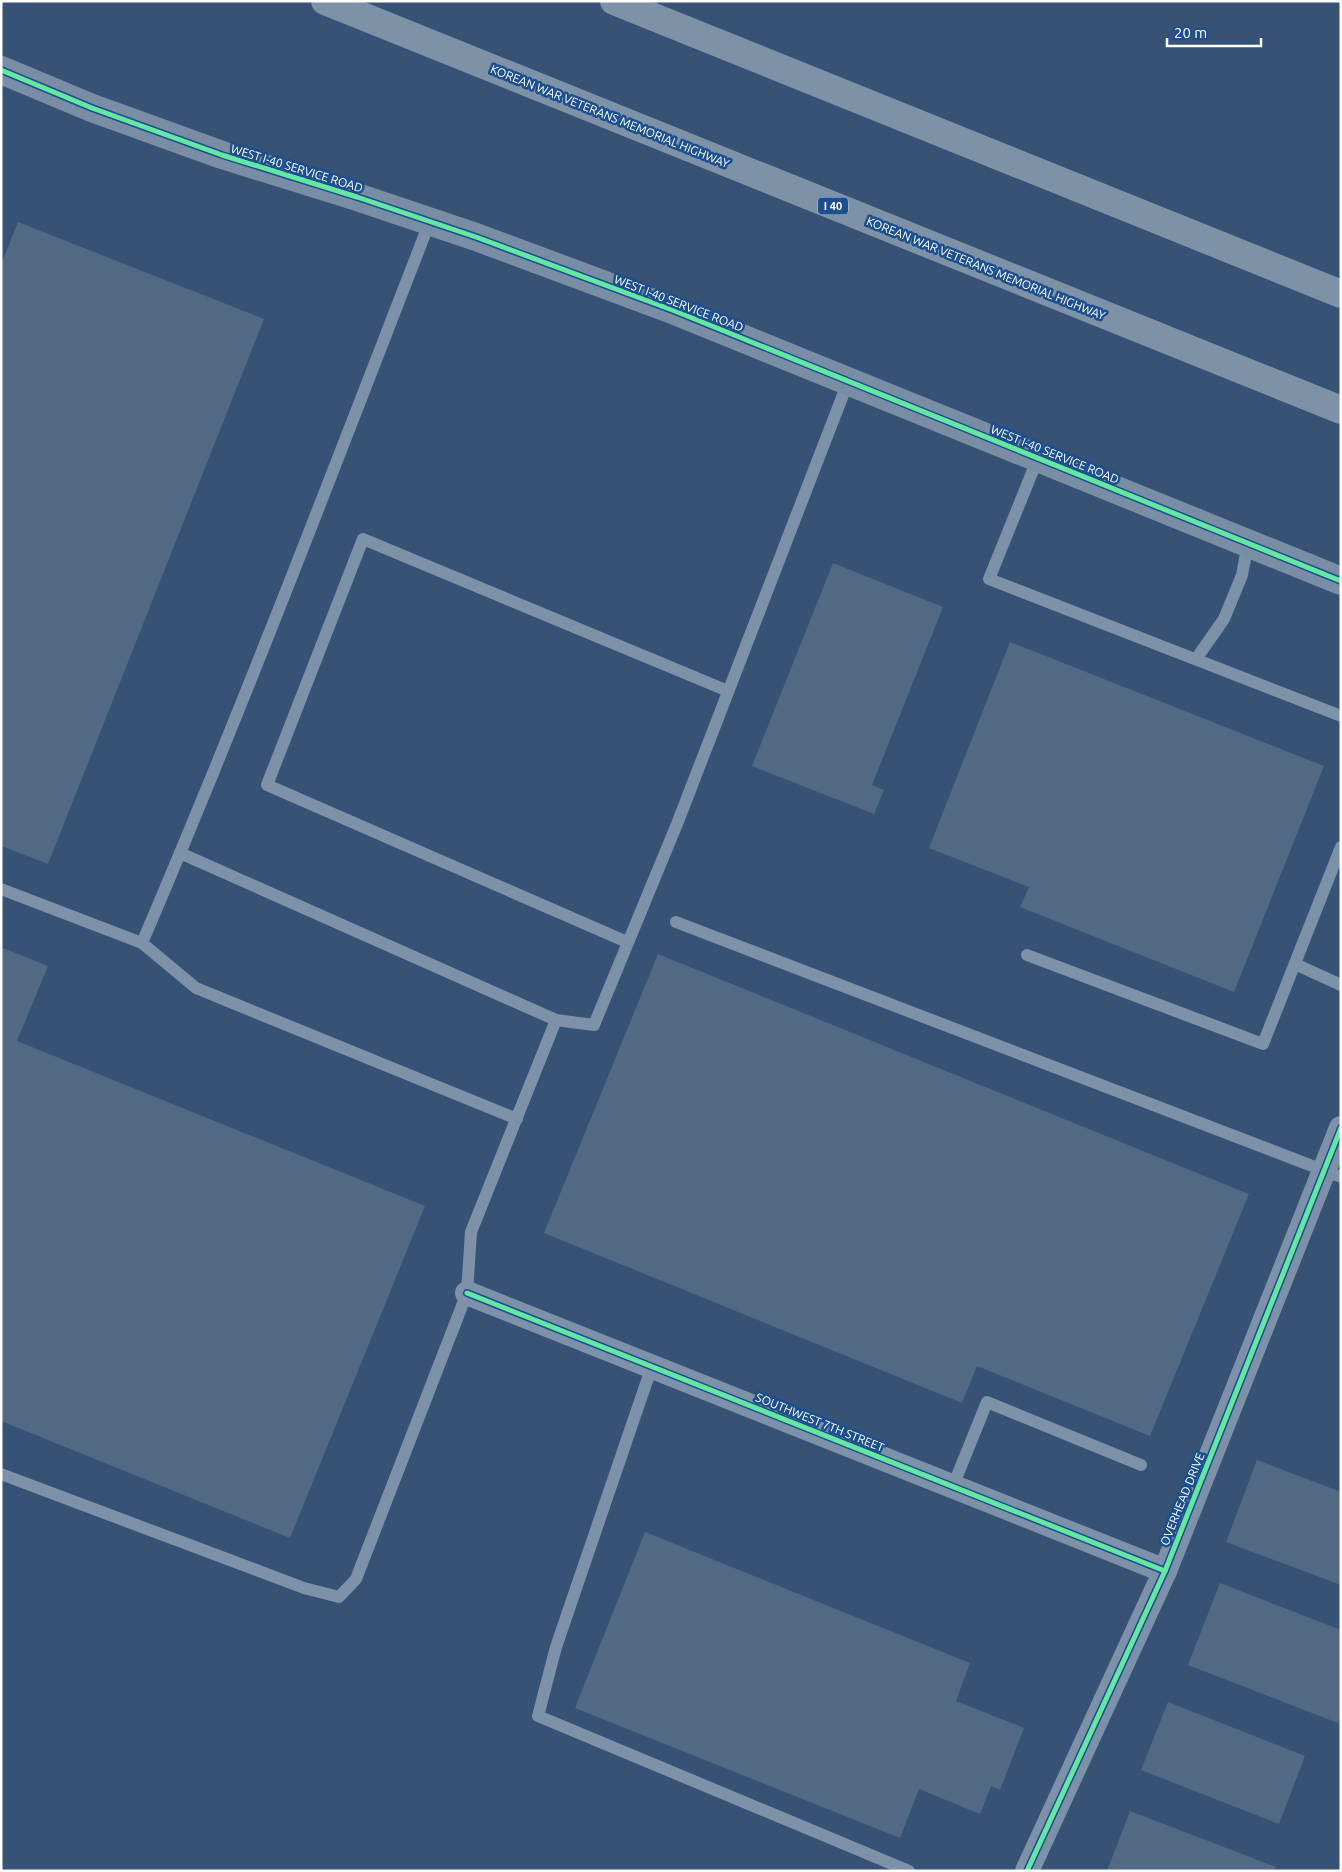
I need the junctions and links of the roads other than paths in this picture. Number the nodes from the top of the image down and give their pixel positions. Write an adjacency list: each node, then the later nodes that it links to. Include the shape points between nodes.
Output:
1 (325, 1): 7 (highway, KOREAN WAR VETERANS MEMORIAL HIGHWAY / I 40)
2 (614, 1): 5 (highway)
3 (1, 70): 4 (street, WEST I-40 SERVICE ROAD, via 92,108 222,155)
4 (430, 221): 6 (street, WEST I-40 SERVICE ROAD, via 674,311); 15 (lane, via 282,602)
5 (1341, 294)
6 (848, 382): 8 (street, WEST I-40 SERVICE ROAD); 12 (lane)
7 (1341, 410)
8 (1038, 458): 9 (street, WEST I-40 SERVICE ROAD); 11 (lane, via 989,578)
9 (1248, 544): 10 (street, WEST I-40 SERVICE ROAD); 11 (lane, via 1242,575 1224,619)
10 (1341, 581)
11 (1196, 659): 13 (lane)
12 (728, 691): 18 (lane); 18 (lane, via 363,539 267,785)
13 (1341, 716)
14 (1341, 847): 21 (lane)
15 (180, 853): 19 (lane); 23 (lane)
16 (1, 889): 19 (lane)
17 (676, 922): 26 (lane)
18 (627, 942): 23 (lane, via 594,1025)
19 (142, 943): 24 (lane, via 196,988)
20 (1027, 956): 21 (lane, via 1263,1044)
21 (1295, 964): 22 (lane)
22 (1341, 985)
23 (556, 1020): 24 (lane)
24 (516, 1119): 27 (lane, via 471,1232)
25 (1341, 1128): 26 (street, OVERHEAD DRIVE)
26 (1332, 1174): 32 (street, OVERHEAD DRIVE)
27 (467, 1293): 28 (street, SOUTHWEST 7TH STREET); 30 (lane, via 356,1579 339,1597 304,1588)
28 (652, 1366): 31 (street, SOUTHWEST 7TH STREET); 33 (lane, via 556,1646 538,1716)
29 (1141, 1465): 31 (lane, via 987,1402)
30 (1, 1474)
31 (953, 1486): 32 (street, SOUTHWEST 7TH STREET)
32 (1165, 1571): 34 (street, OVERHEAD DRIVE)
33 (909, 1871)
34 (1027, 1871)

